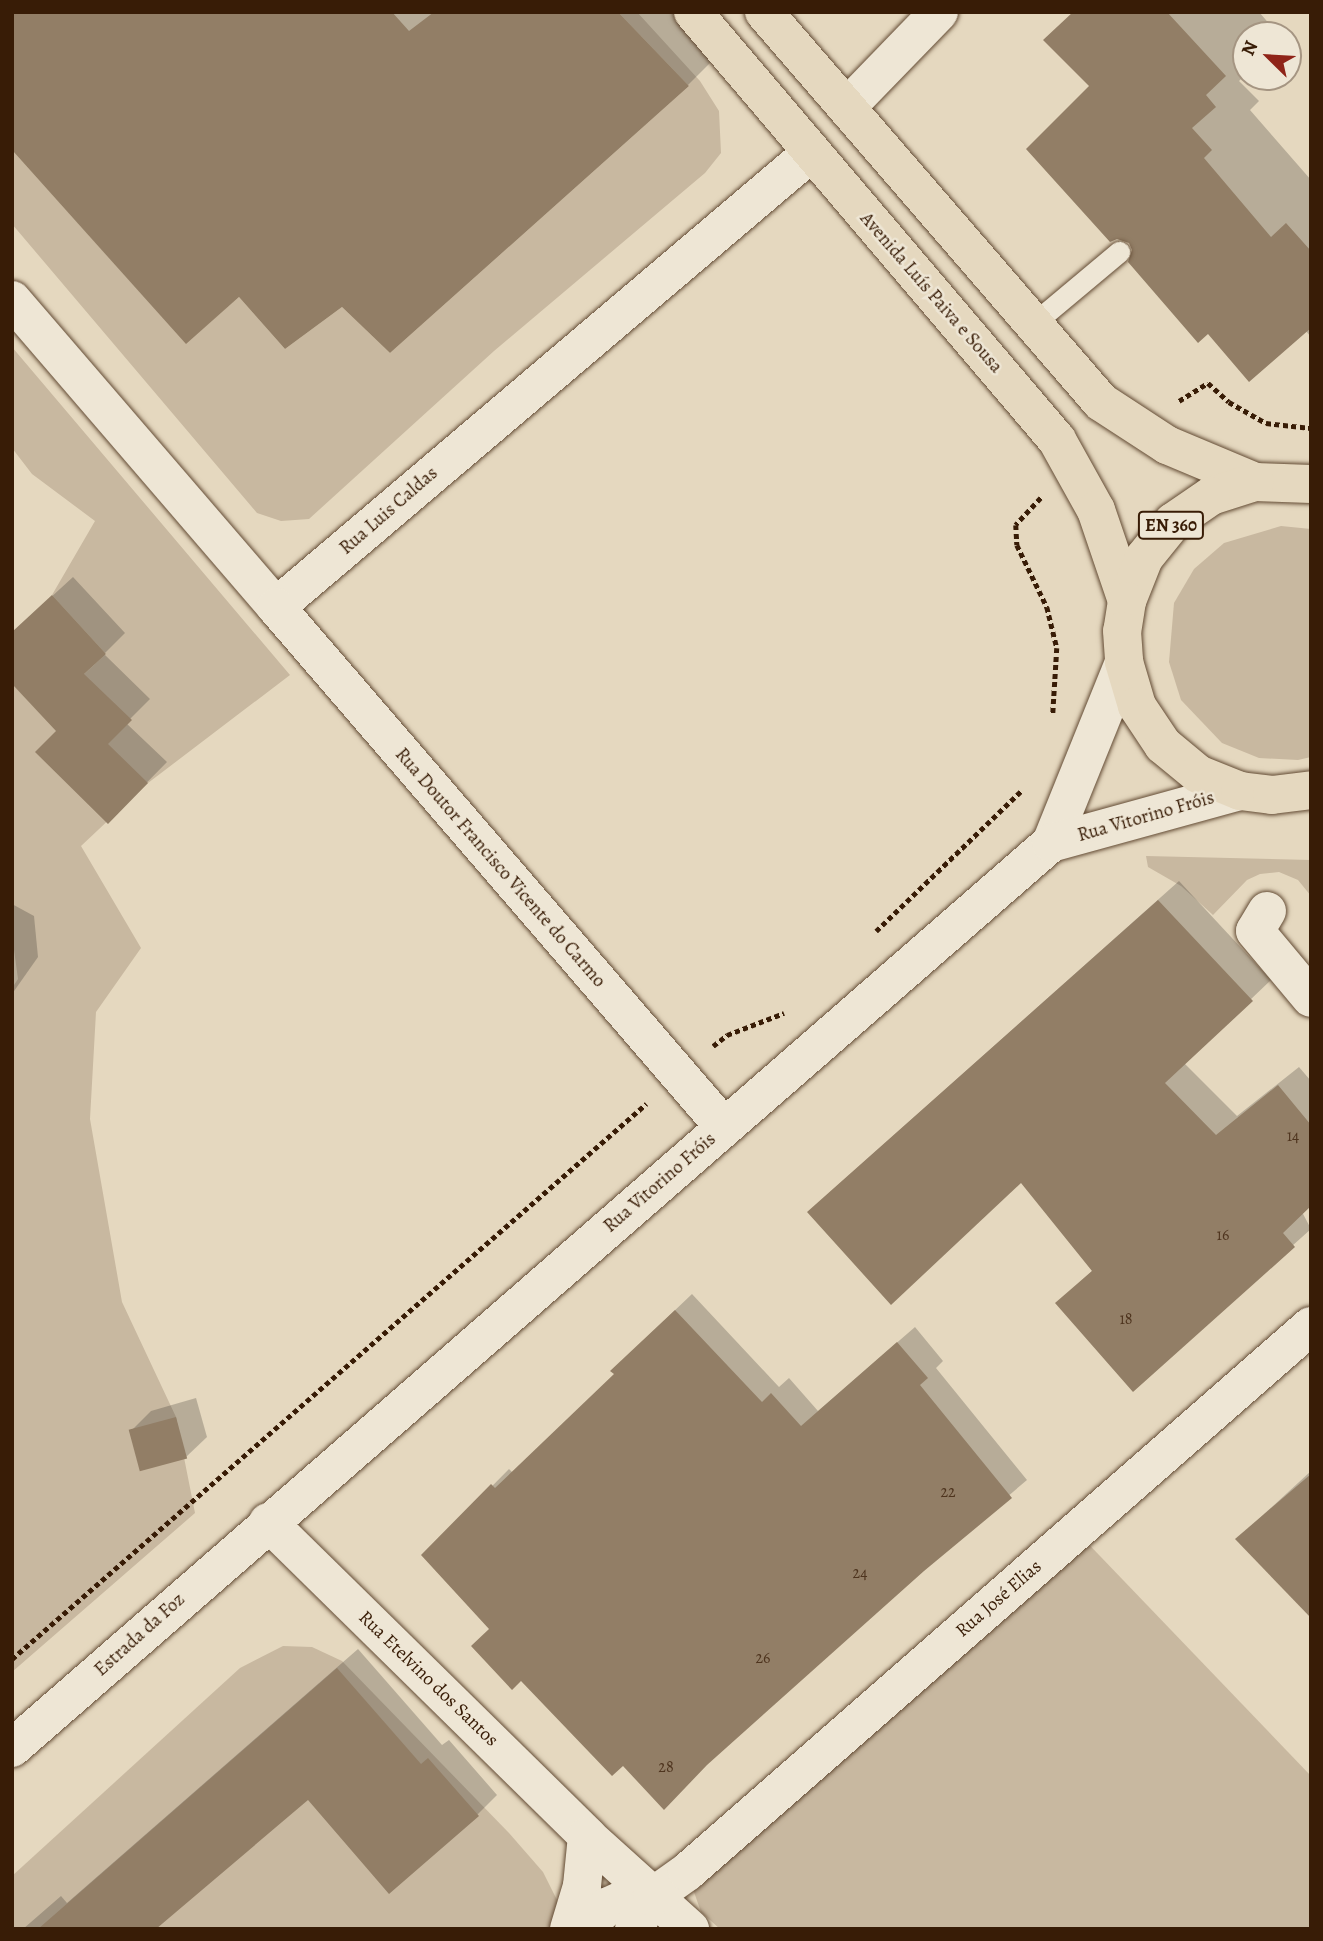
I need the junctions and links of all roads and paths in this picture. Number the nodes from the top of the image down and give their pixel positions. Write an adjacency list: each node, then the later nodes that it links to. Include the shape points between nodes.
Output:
1 (693, 12): 5 (main road, Avenida Luís Paiva e Sousa)
2 (764, 12): 4 (main road)
3 (939, 12): 4 (street)
4 (847, 107): 8 (main road)
5 (811, 153): 11 (main road, Avenida Luís Paiva e Sousa, via 1057,440); 15 (street, Rua Luis Caldas)
6 (1119, 251): 8 (lane)
7 (12, 300): 15 (street)
8 (1034, 323): 9 (main road, via 1101,402)
9 (1138, 426): 10 (path, via 1208,383 1229,402 1266,423); 12 (main road, via 1167,445)
10 (1311, 428)
11 (1075, 472): 14 (main road, Avenida Luís Paiva e Sousa, via 1096,510); 17 (path, via 1030,506 1016,525 1017,545 1047,607 1057,648)
12 (1255, 482): 13 (main road, EN 360); 14 (main road, EN 360, via 1210,496 1173,522 1144,558)
13 (1311, 484)
14 (1126, 601): 16 (main road, EN 360)
15 (276, 607): 26 (street, Rua Doutor Francisco Vicente do Carmo)
16 (1124, 662): 19 (main road, EN 360, via 1137,706 1163,745 1198,774); 21 (street, Rua Vitorino Fróis / EN 360)
17 (1051, 726)
18 (1028, 781): 23 (path)
19 (1240, 791): 20 (main road, EN 360, via 1272,795); 21 (street, Rua Vitorino Fróis / EN 360)
20 (1309, 792)
21 (1051, 844): 27 (street, Rua Vitorino Fróis / EN 360)
22 (1267, 911): 24 (street, via 1255,932)
23 (867, 940)
24 (1311, 998)
25 (789, 1010): 26 (path, via 727,1035)
26 (680, 1074): 27 (street, Rua Doutor Francisco Vicente do Carmo); 30 (path)
27 (724, 1127): 29 (street, Rua Vitorino Fróis / EN 360)
28 (1311, 1326): 33 (street, Rua José Elias)
29 (268, 1522): 31 (street, Estrada da Foz / EN 360); 32 (street, Rua Etelvino dos Santos)
30 (12, 1659)
31 (12, 1748)
32 (587, 1836): 33 (street, Rua Etelvino dos Santos); 34 (street, via 582,1886)
33 (643, 1913): 35 (street, via 628,1897 607,1907); 36 (street, Rua Etelvino dos Santos)
34 (569, 1929)
35 (583, 1929)
36 (690, 1929)

